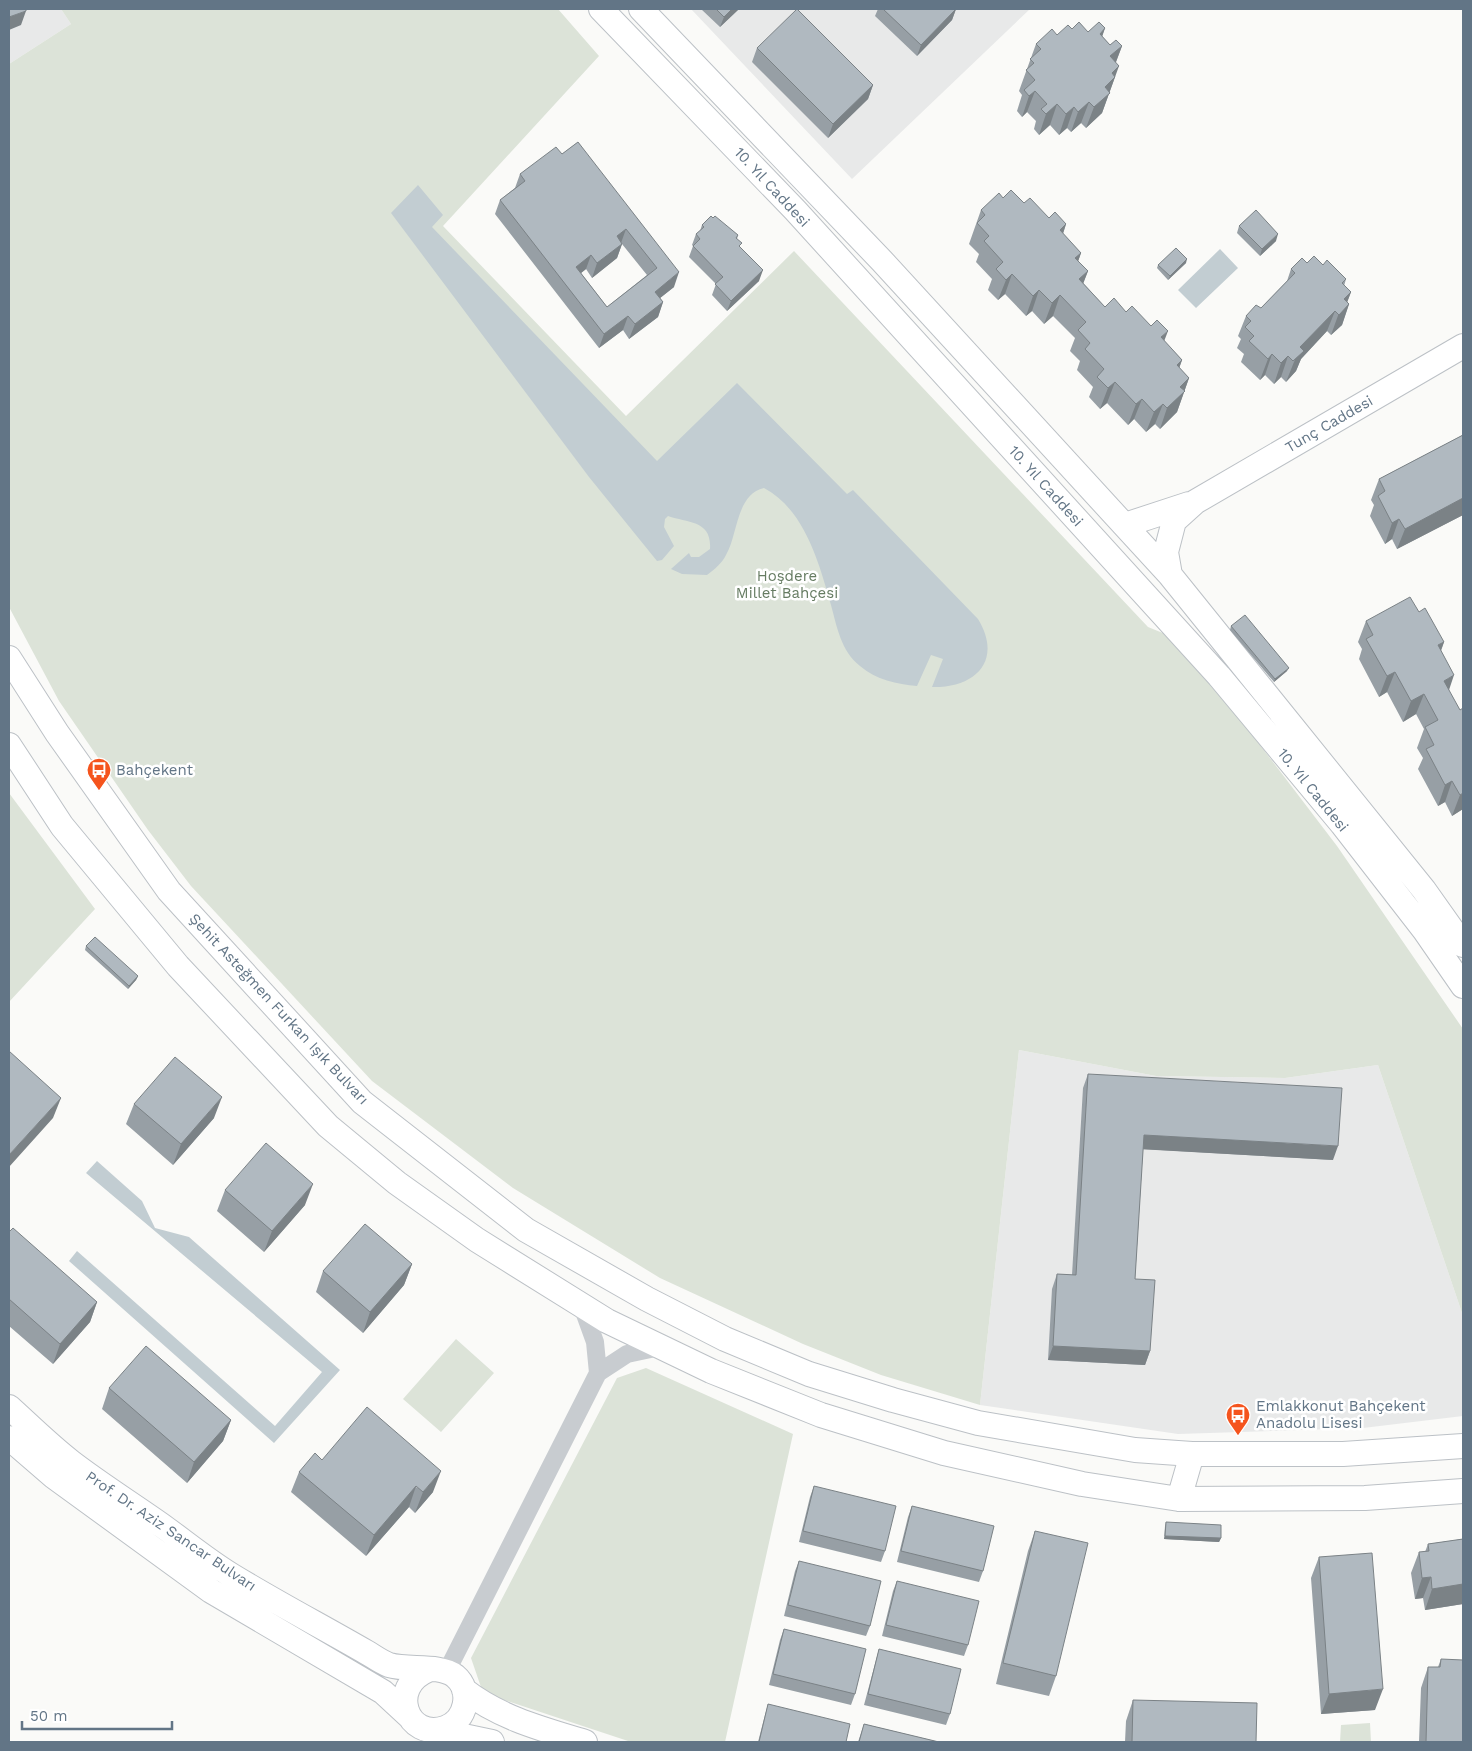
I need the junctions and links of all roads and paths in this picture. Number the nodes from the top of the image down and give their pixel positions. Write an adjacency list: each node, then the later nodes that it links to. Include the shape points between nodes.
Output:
1 (602, 9): 10 (main road, 10. Yıl Caddesi, via 794,210 1219,676 1342,824)
2 (641, 9): 5 (main road, 10. Yıl Caddesi, via 882,261)
3 (1463, 346): 4 (main road, Tunç Caddesi)
4 (1195, 502): 5 (main road, Tunç Caddesi); 6 (main road, Tunç Caddesi, via 1174,521 1166,552)
5 (1125, 525): 6 (main road, 10. Yıl Caddesi)
6 (1170, 575): 9 (main road, 10. Yıl Caddesi, via 1424,890)
7 (9, 658): 17 (main road, Şehit Asteğmen Furkan Işık Bulvarı, via 169,891 362,1102 526,1230 656,1304 725,1339 809,1374 978,1423 1135,1450)
8 (9, 745): 11 (main road, via 62,826 162,947 328,1126 396,1182 477,1240)
9 (1463, 945)
10 (1463, 986)
11 (582, 1306): 12 (main road); 13 (street, via 596,1342)
12 (660, 1346): 13 (street, via 627,1354); 19 (main road, via 711,1371 820,1415 944,1454 1082,1484)
13 (598, 1373): 20 (street)
14 (9, 1407): 20 (main road, Prof. Dr. Aziz Sancar Bulvarı, via 70,1461 230,1574 388,1665)
15 (9, 1438): 22 (main road, Prof. Dr. Aziz Sancar Bulvarı, via 54,1476 211,1591 383,1692)
16 (1463, 1446): 17 (main road, Şehit Asteğmen Furkan Işık Bulvarı, via 1343,1454)
17 (1192, 1454): 19 (main road)
18 (1463, 1492): 19 (main road, via 1365,1498)
19 (1179, 1499)
20 (437, 1671): 21 (main road, via 456,1677); 22 (main road, via 411,1680 406,1689 406,1708)
21 (464, 1690): 22 (main road, via 465,1705 461,1715 450,1726); 24 (main road, via 484,1706 515,1720)
22 (423, 1729): 23 (main road)
23 (492, 1742)
24 (585, 1742)

